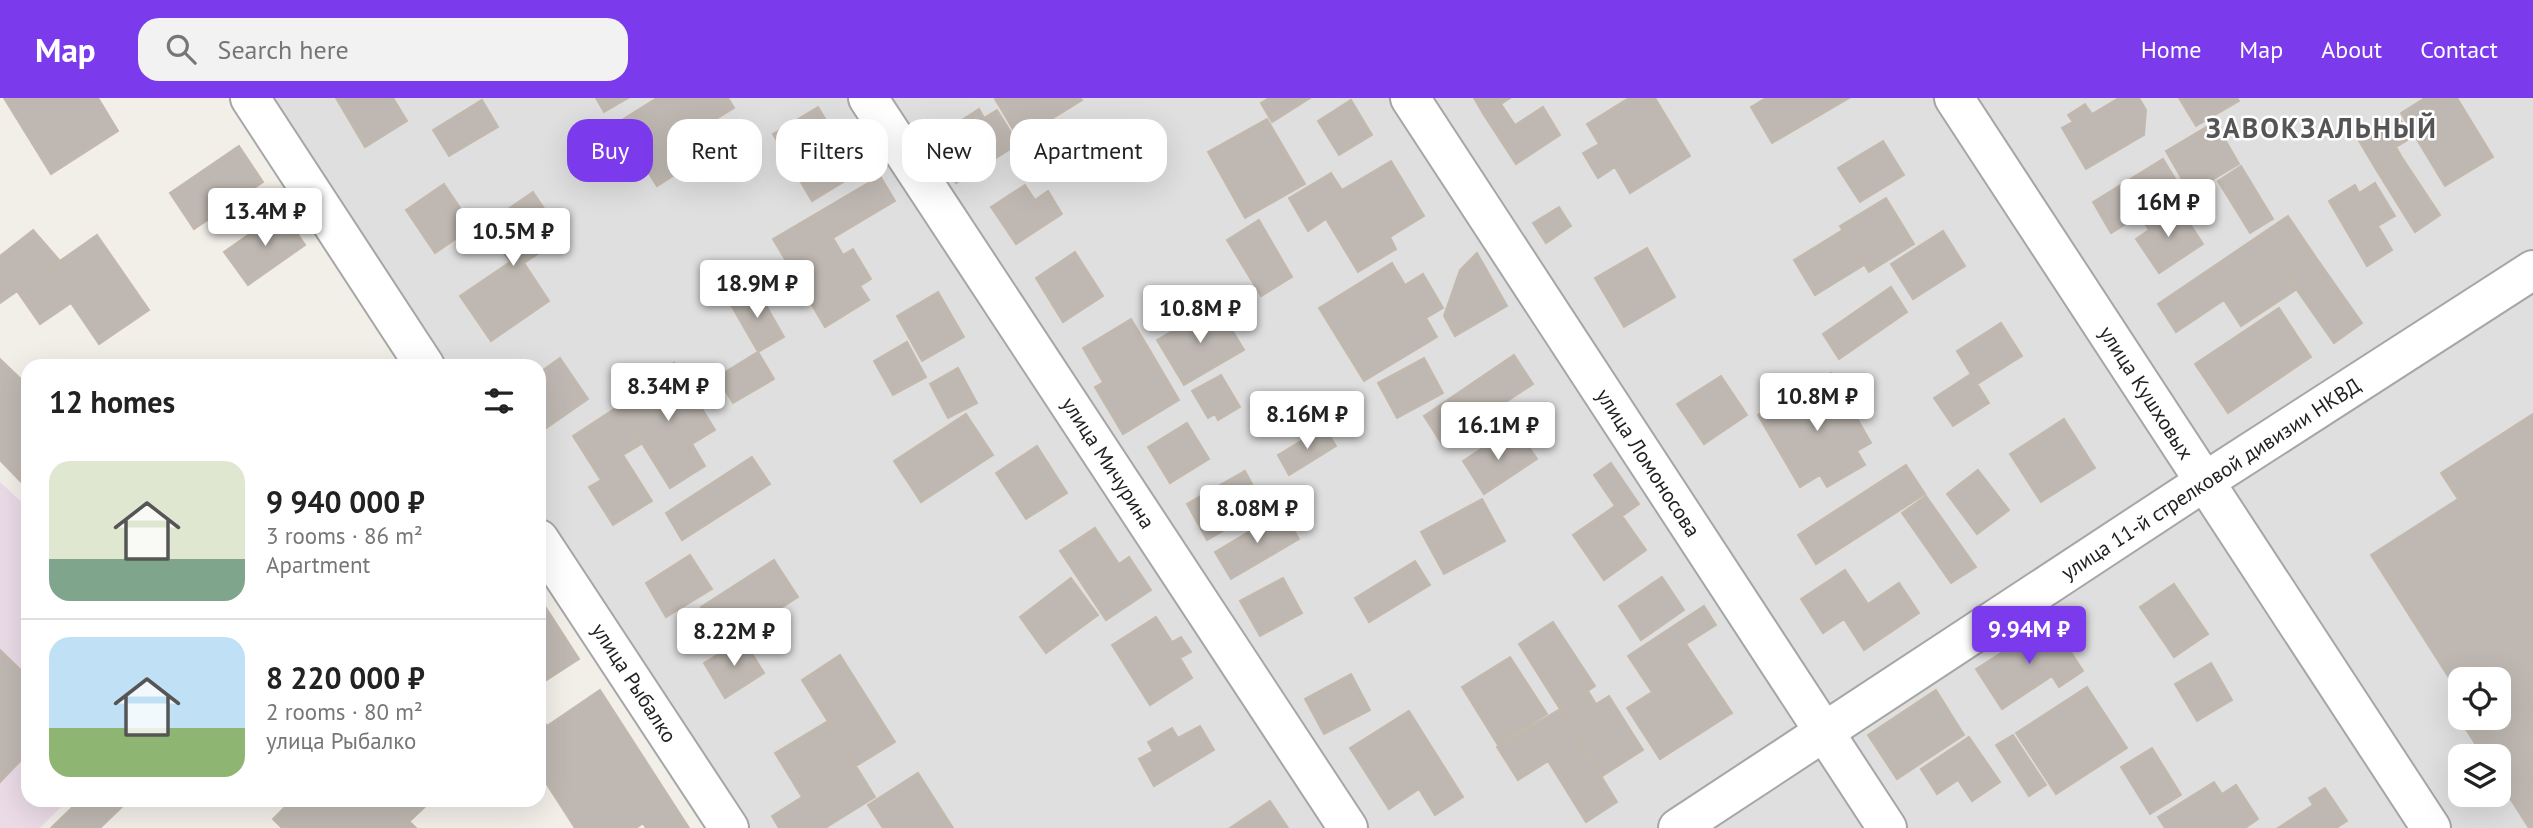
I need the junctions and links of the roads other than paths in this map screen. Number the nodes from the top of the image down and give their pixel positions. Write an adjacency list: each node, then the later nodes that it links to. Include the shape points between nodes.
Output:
1 (250, 98): 6 (street)
2 (868, 98): 11 (street, улица Мичурина)
3 (1410, 98): 9 (street, улица Ломоносова)
4 (1954, 98): 7 (street, улица Кушховых)
5 (2533, 270): 7 (street, улица 11-й стрелковой дивизии НКВД)
6 (420, 359)
7 (2204, 482): 9 (street, улица 11-й стрелковой дивизии НКВД); 14 (street, улица Кушховых)
8 (546, 550): 10 (street, улица Рыбалко)
9 (1824, 733): 12 (street, улица 11-й стрелковой дивизии НКВД); 13 (street, улица Ломоносова)
10 (729, 828)
11 (1348, 828)
12 (1678, 828)
13 (1886, 828)
14 (2431, 828)

